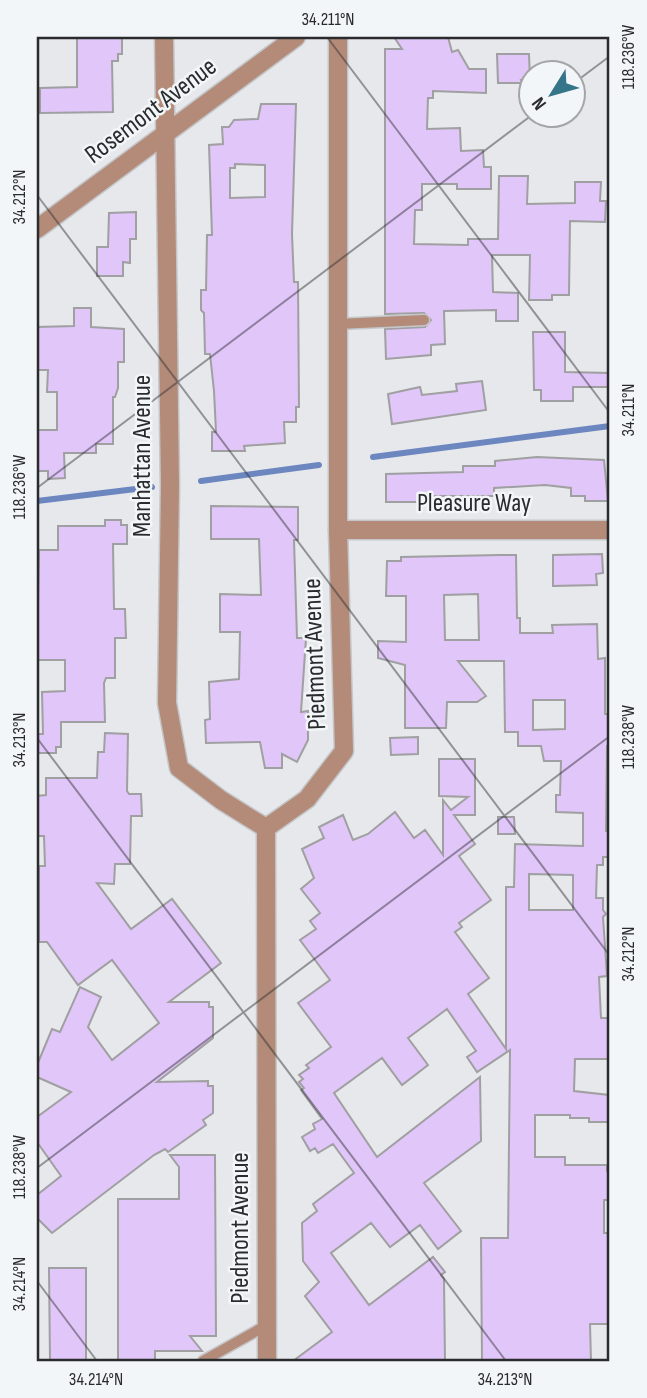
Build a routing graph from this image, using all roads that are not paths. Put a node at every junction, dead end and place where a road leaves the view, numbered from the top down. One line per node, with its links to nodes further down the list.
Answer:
1 (164, 37): 4 (street, Manhattan Avenue)
2 (296, 37): 4 (street, Rosemont Avenue)
3 (338, 37): 7 (street, Piedmont Avenue)
4 (164, 134): 5 (street, Rosemont Avenue); 10 (street, Manhattan Avenue)
5 (37, 229)
6 (424, 320): 7 (lane)
7 (338, 324): 8 (street, Piedmont Avenue)
8 (338, 530): 9 (street, Pleasure Way); 10 (street, Piedmont Avenue)
9 (610, 530)
10 (266, 828): 11 (street, Piedmont Avenue)
11 (267, 1325): 12 (lane); 13 (street, Piedmont Avenue)
12 (203, 1361)
13 (267, 1361)

